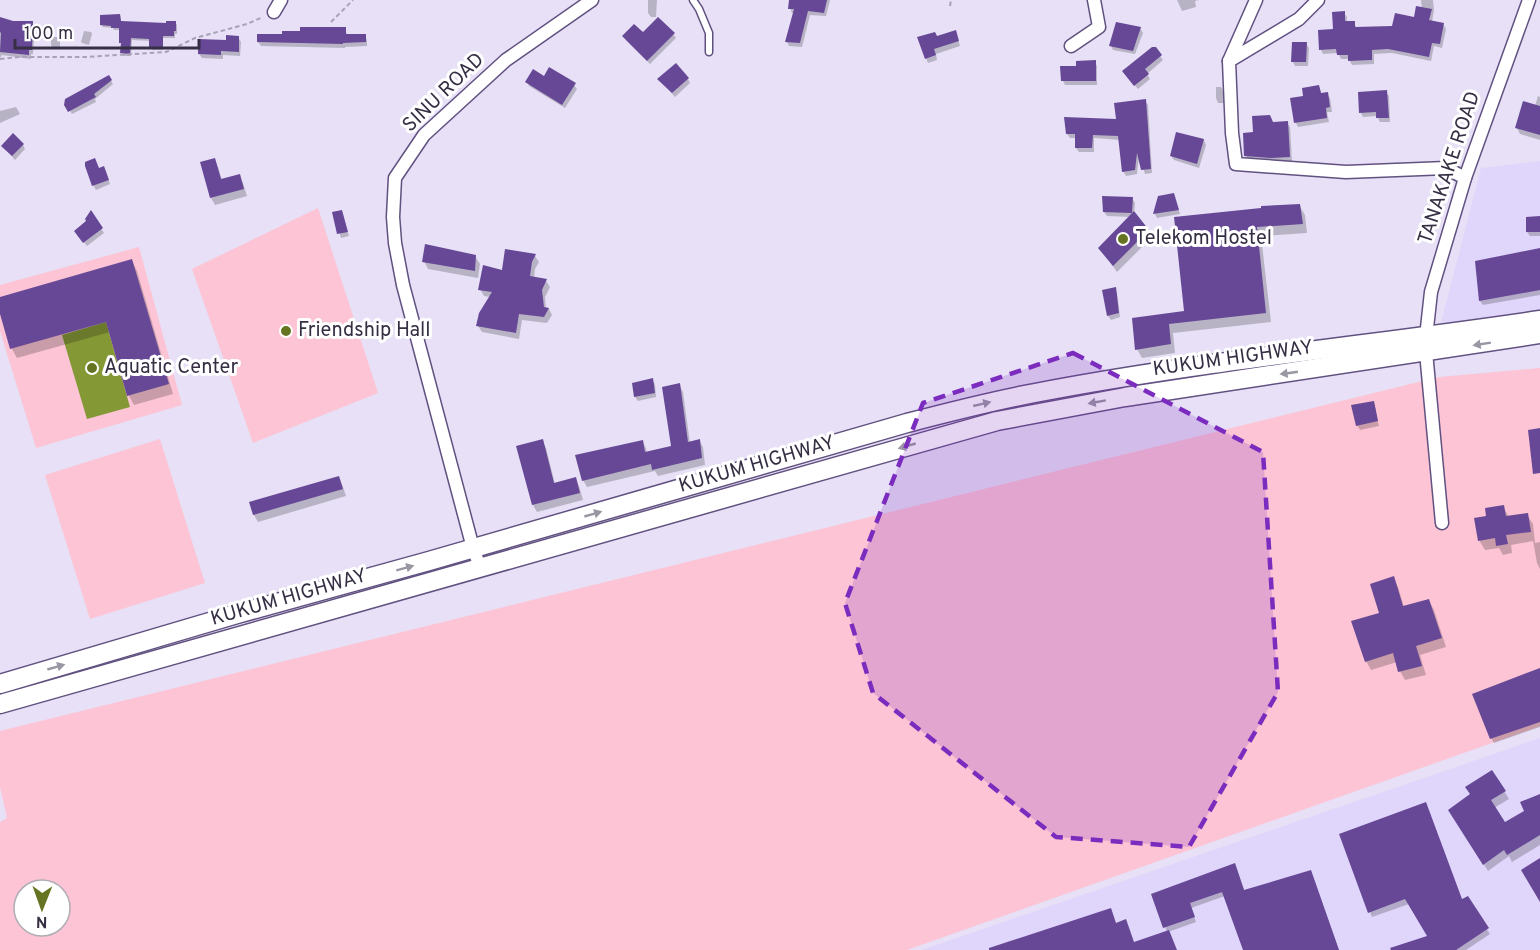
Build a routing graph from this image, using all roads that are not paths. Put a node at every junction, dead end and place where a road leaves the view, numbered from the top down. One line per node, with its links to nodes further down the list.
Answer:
1 (282, 0): 8 (street)
2 (592, 0): 17 (street, SINU ROAD)
3 (693, 0): 10 (lane)
4 (1094, 0): 9 (street)
5 (1256, 0): 11 (street)
6 (1318, 0): 11 (street)
7 (1528, 0): 12 (street, TANAKAKE ROAD)
8 (274, 12)
9 (1071, 46)
10 (708, 52)
11 (1228, 61): 12 (street)
12 (1465, 178): 15 (street, TANAKAKE ROAD)
13 (1540, 320): 15 (main road, KUKUM HIGHWAY)
14 (1540, 334): 15 (main road, KUKUM HIGHWAY, one-way to 15)
15 (1426, 345): 16 (street, TANAKAKE ROAD); 17 (main road, KUKUM HIGHWAY, one-way to 15); 18 (main road, KUKUM HIGHWAY, one-way to 18)
16 (1442, 523)
17 (473, 548): 18 (street, SINU ROAD); 19 (main road, KUKUM HIGHWAY, one-way to 17)
18 (480, 567): 20 (main road, KUKUM HIGHWAY)
19 (0, 684)
20 (0, 704)

